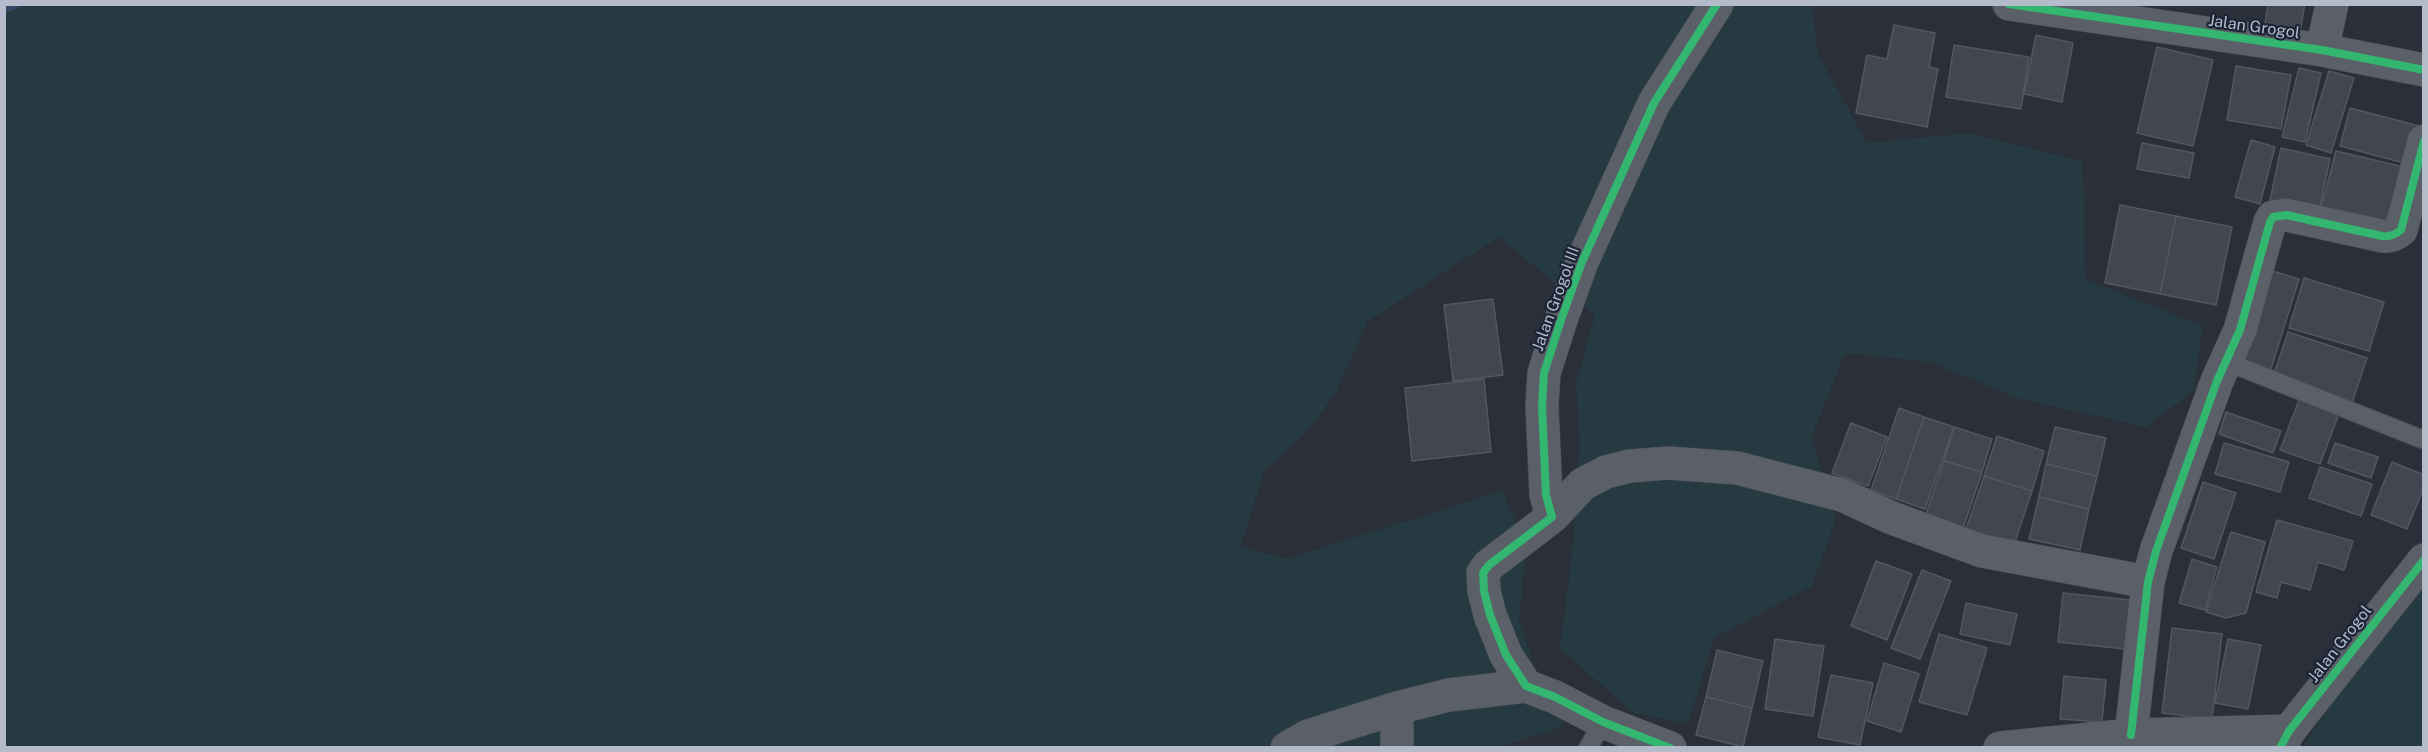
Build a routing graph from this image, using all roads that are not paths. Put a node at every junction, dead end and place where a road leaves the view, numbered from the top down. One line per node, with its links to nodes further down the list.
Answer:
1 (1717, 4): 10 (street, Jalan Grogol III)
2 (2010, 4): 4 (street, Jalan Grogol)
3 (2332, 4): 5 (street)
4 (2165, 15): 5 (street, Jalan Grogol)
5 (2322, 50): 6 (street, Jalan Grogol)
6 (2424, 70)
7 (2424, 141): 8 (street)
8 (2225, 362): 9 (lane); 12 (street)
9 (2424, 440)
10 (1552, 517): 12 (street); 13 (street)
11 (2424, 560): 17 (street, Jalan Grogol)
12 (2148, 582): 16 (street)
13 (1526, 686): 14 (street); 15 (street)
14 (1397, 708): 18 (street); 19 (street)
15 (1596, 735): 20 (street)
16 (2131, 735): 17 (street); 21 (street)
17 (2285, 739)
18 (1287, 747)
19 (1397, 747)
20 (1670, 747)
21 (2000, 747)

